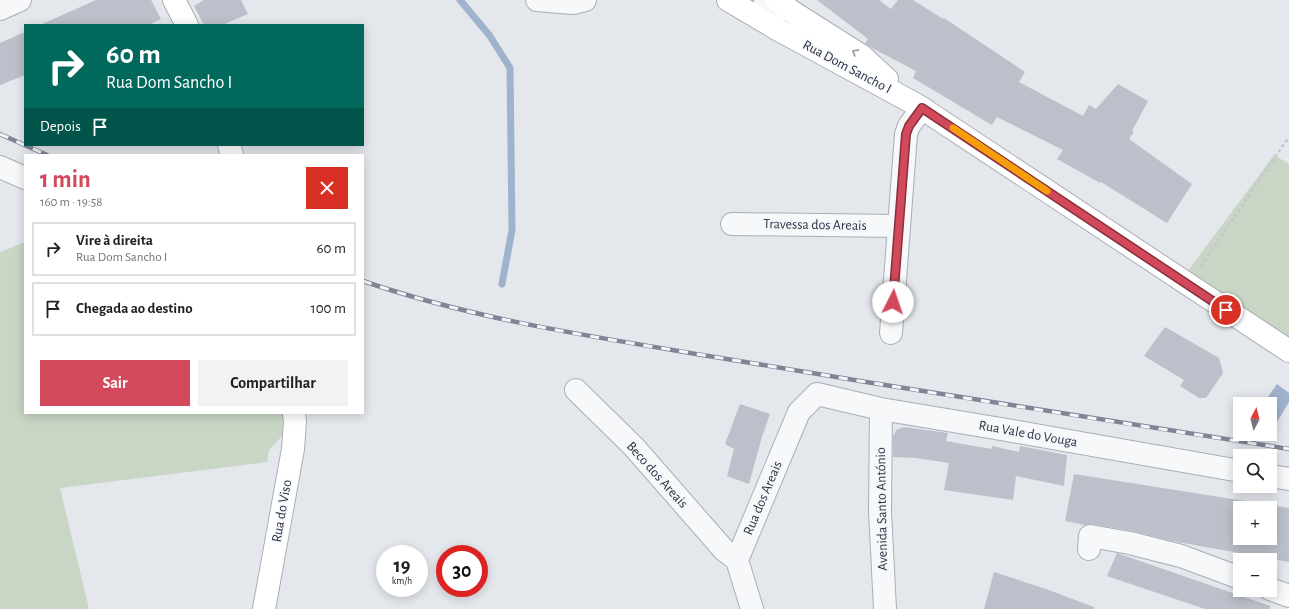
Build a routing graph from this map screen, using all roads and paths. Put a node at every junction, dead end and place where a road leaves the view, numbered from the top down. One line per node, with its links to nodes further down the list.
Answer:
1 (20, 0): 8 (street)
2 (174, 0): 9 (main road)
3 (537, 0): 4 (street)
4 (585, 0)
5 (728, 0): 10 (main road, Rua Dom Sancho I)
6 (764, 0): 10 (street)
7 (787, 4): 11 (main road, Rua Dom Sancho I, one-way to 7)
8 (0, 9)
9 (186, 24)
10 (777, 29): 11 (main road, Rua Dom Sancho I)
11 (919, 106): 16 (street); 17 (main road, Rua Dom Sancho I)
12 (1289, 140): 17 (path)
13 (0, 167): 14 (street)
14 (24, 178)
15 (732, 224): 16 (street, Travessa dos Areais)
16 (899, 226): 18 (street)
17 (1189, 285): 19 (main road, Rua Dom Sancho I)
18 (891, 333)
19 (1289, 351)
20 (576, 390): 28 (street, Beco dos Areais)
21 (817, 394): 22 (street, Rua Vale do Vouga); 28 (street, Rua dos Areais)
22 (881, 409): 24 (street, Rua Vale do Vouga); 34 (street, Avenida Santo António)
23 (294, 414): 32 (main road, Rua do Viso)
24 (1233, 470)
25 (1277, 477): 26 (street)
26 (1289, 479)
27 (1089, 549): 29 (street)
28 (737, 560): 33 (street)
29 (1233, 575)
30 (1277, 592): 31 (street)
31 (1289, 596)
32 (264, 609)
33 (752, 609)
34 (885, 609)

